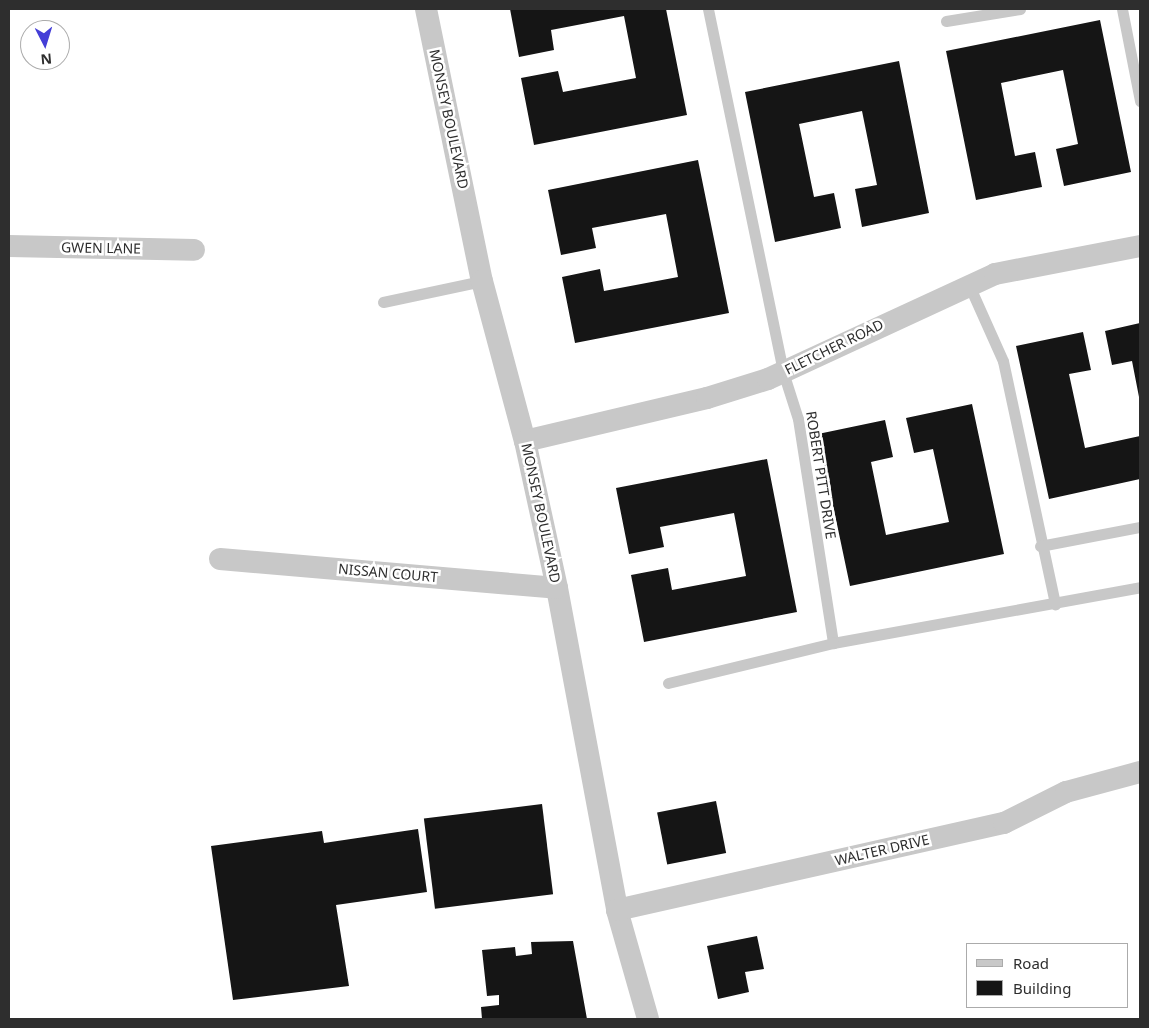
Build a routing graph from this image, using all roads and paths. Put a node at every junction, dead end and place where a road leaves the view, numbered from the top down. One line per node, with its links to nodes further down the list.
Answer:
1 (426, 9): 10 (street, MONSEY BOULEVARD)
2 (708, 9): 13 (lane, ROBERT PITT DRIVE)
3 (1020, 9): 5 (lane)
4 (1122, 9): 6 (lane)
5 (946, 21)
6 (1140, 101)
7 (9, 246): 9 (street, GWEN LANE)
8 (1140, 246): 11 (street, FLETCHER ROAD)
9 (194, 250)
10 (482, 281): 12 (lane); 14 (street, MONSEY BOULEVARD)
11 (969, 285): 13 (street, FLETCHER ROAD); 16 (lane)
12 (383, 302)
13 (783, 372): 14 (street, FLETCHER ROAD); 21 (lane, ROBERT PITT DRIVE)
14 (525, 441): 19 (street, MONSEY BOULEVARD)
15 (1140, 527): 16 (lane)
16 (1040, 546): 20 (lane)
17 (220, 559): 19 (street, NISSAN COURT)
18 (1140, 587): 20 (lane)
19 (557, 588): 24 (street, MONSEY BOULEVARD)
20 (1055, 604): 21 (lane)
21 (832, 643): 22 (lane)
22 (668, 683)
23 (1140, 772): 24 (street, WALTER DRIVE)
24 (617, 910): 25 (street, MONSEY BOULEVARD)
25 (648, 1019)

